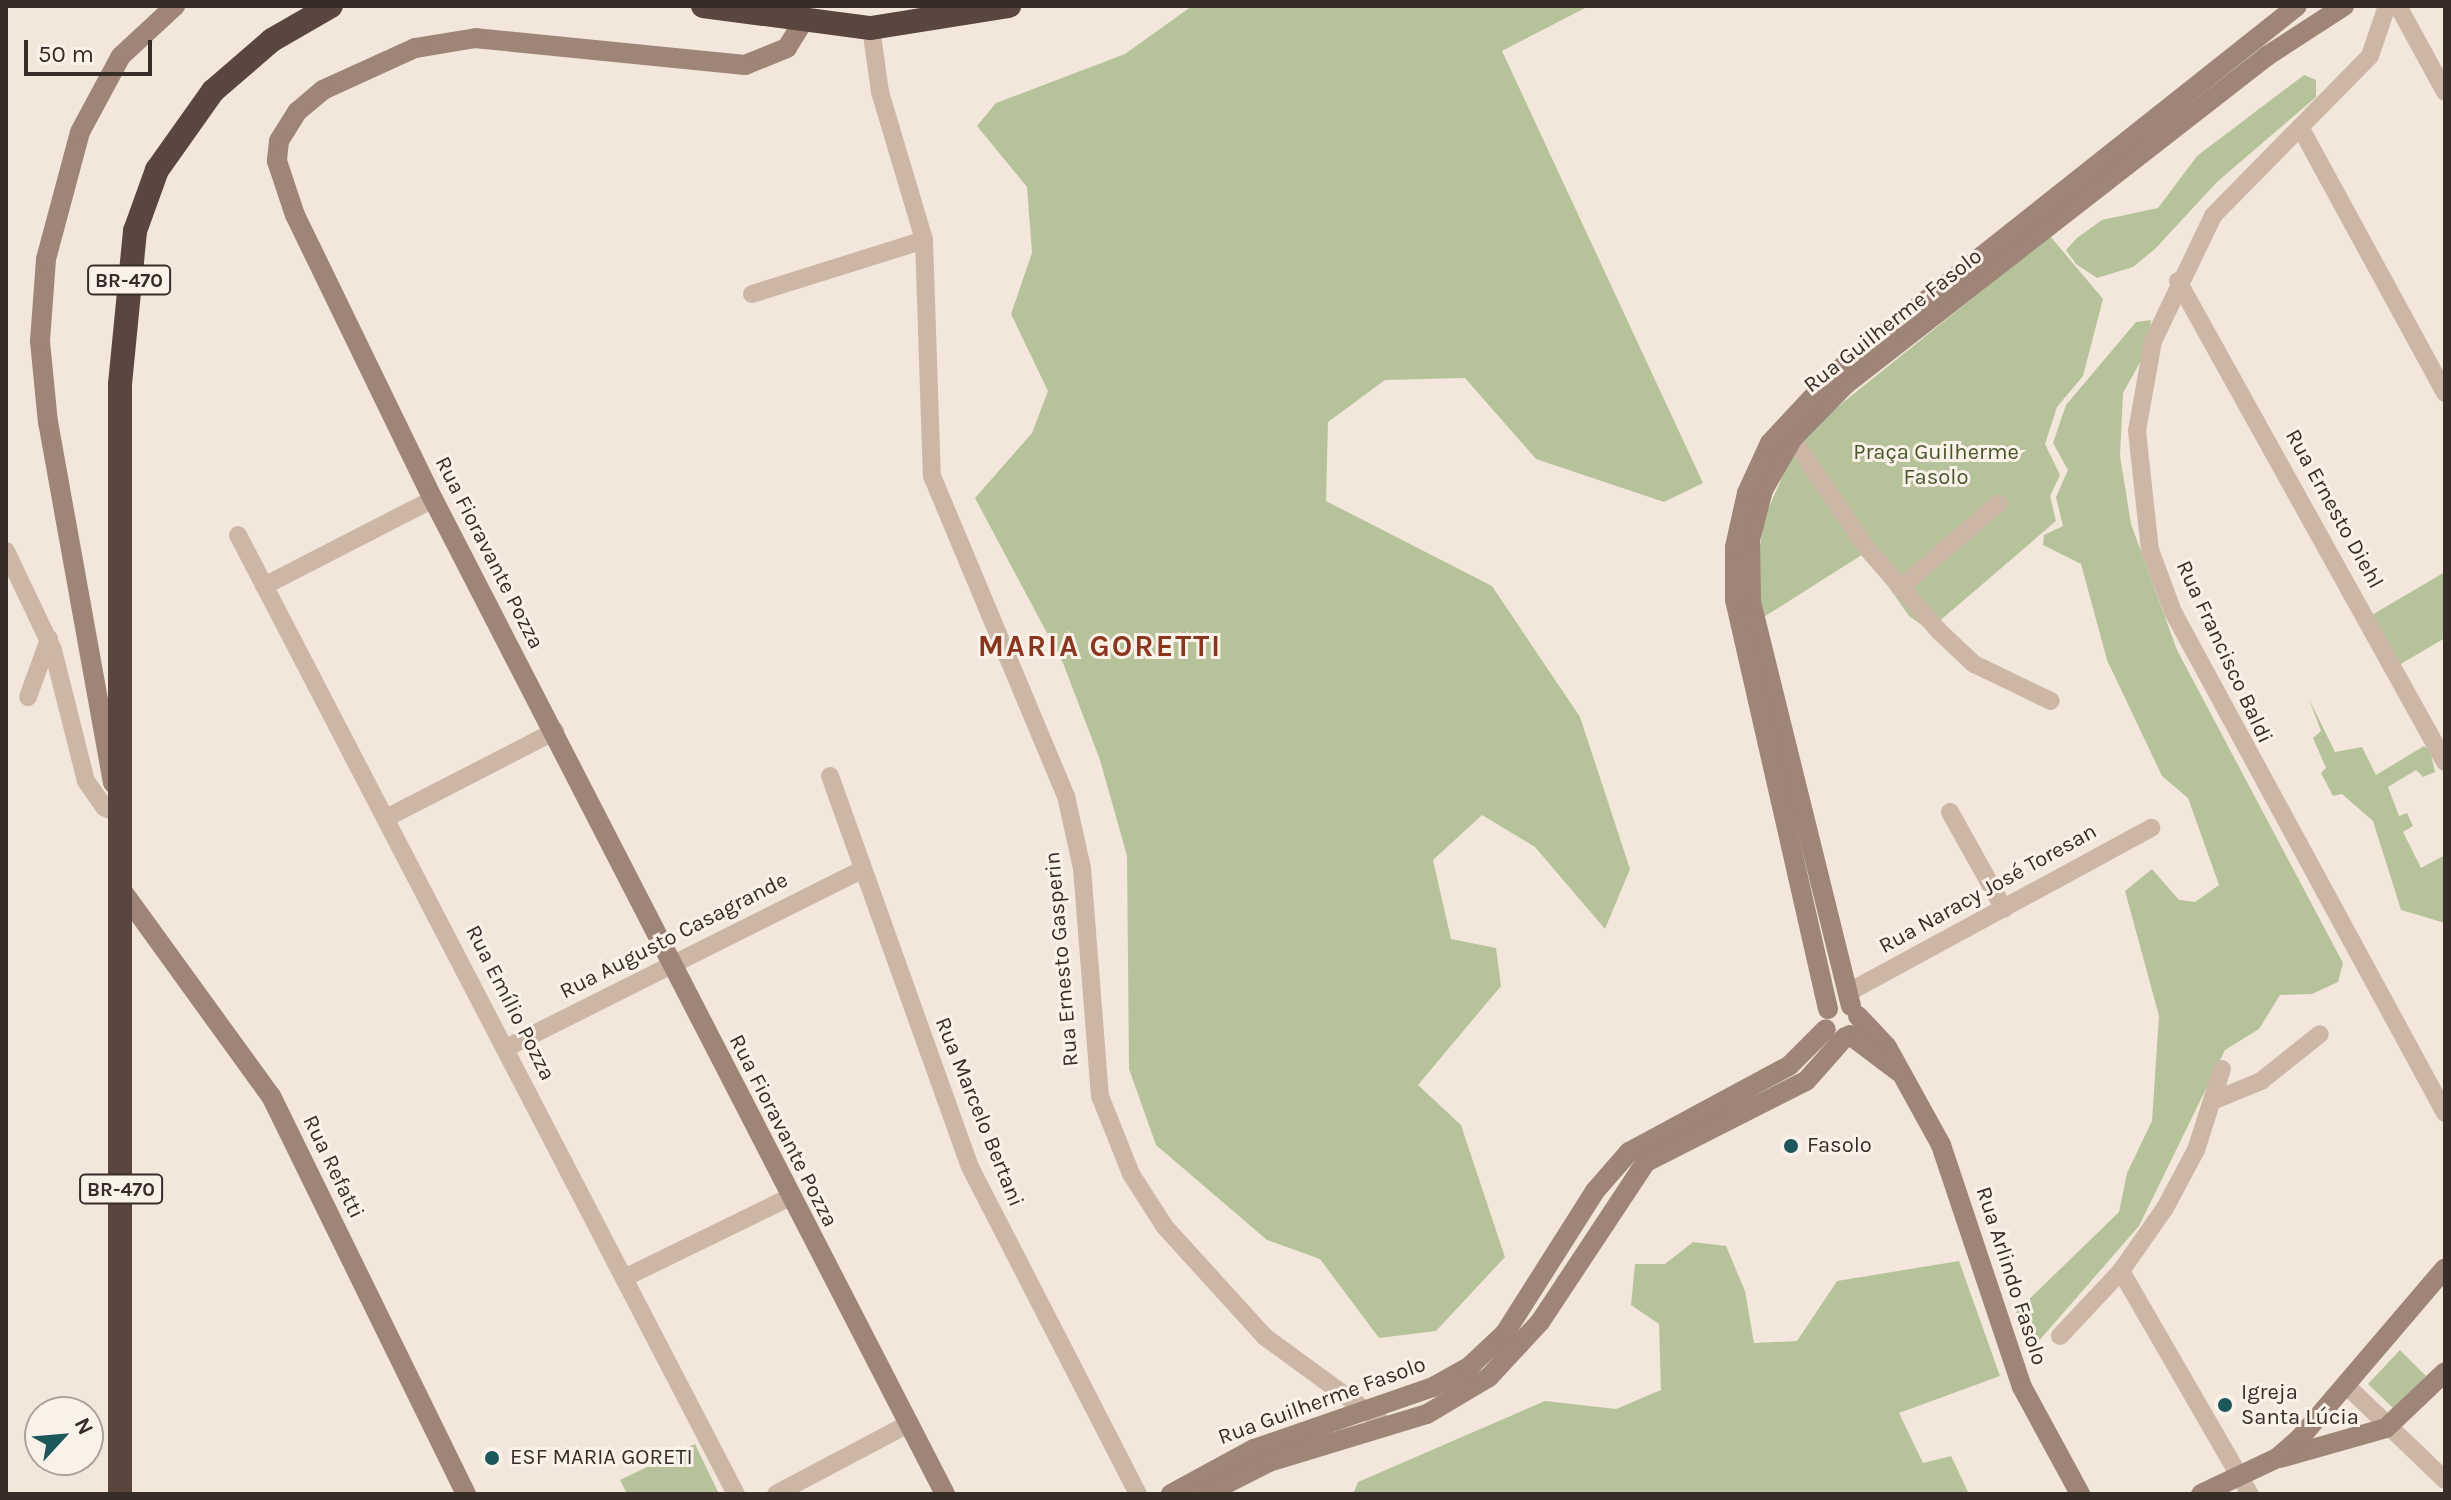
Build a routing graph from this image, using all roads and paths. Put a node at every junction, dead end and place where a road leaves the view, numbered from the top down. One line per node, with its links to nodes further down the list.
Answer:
1 (175, 6): 31 (street)
2 (331, 6): 31 (highway, BR-470)
3 (703, 6): 9 (highway)
4 (1009, 6): 10 (highway)
5 (2297, 6): 17 (street, Rua Guilherme Fasolo)
6 (2344, 6): 17 (street, Rua Guilherme Fasolo)
7 (2387, 6): 12 (street, Rua Francisco Baldi)
8 (2398, 6): 11 (street)
9 (803, 22): 10 (highway); 18 (street, Rua Fioravante Pozza)
10 (871, 28): 13 (street, Rua Ernesto Gasperin)
11 (2445, 92)
12 (2300, 127): 14 (street, Rua Francisco Baldi); 16 (street)
13 (924, 240): 15 (street); 51 (street, Rua Ernesto Gasperin)
14 (2178, 281): 28 (street, Rua Ernesto Diehl); 43 (street, Rua Francisco Baldi)
15 (752, 294)
16 (2445, 393)
17 (1788, 432): 23 (street); 38 (street, Rua Guilherme Fasolo)
18 (433, 499): 22 (street); 27 (street, Rua Fioravante Pozza)
19 (1999, 503): 23 (street)
20 (238, 535): 22 (street, Rua Emílio Pozza)
21 (6, 551): 24 (street)
22 (264, 586): 32 (street, Rua Emílio Pozza)
23 (1900, 588): 26 (street)
24 (49, 639): 25 (street); 31 (street)
25 (28, 697)
26 (2051, 701)
27 (555, 731): 32 (street); 37 (street, Rua Fioravante Pozza)
28 (2445, 762)
29 (830, 776): 34 (street, Rua Marcelo Bertani)
30 (1950, 812): 36 (street)
31 (119, 814): 35 (highway, BR-470)
32 (388, 817): 40 (street, Rua Emílio Pozza)
33 (2151, 828): 36 (street, Rua Naracy José Toresan)
34 (863, 869): 37 (street, Rua Augusto Casagrande); 63 (street, Rua Marcelo Bertani)
35 (118, 885): 58 (highway, BR-470); 59 (street, Rua Refatti)
36 (2004, 909): 38 (street, Rua Naracy José Toresan)
37 (670, 964): 40 (street, Rua Augusto Casagrande); 44 (street, Rua Fioravante Pozza)
38 (1844, 1018): 51 (street, Rua Guilherme Fasolo); 53 (street, Rua Guilherme Fasolo); 66 (street, Rua Arlindo Fasolo)
39 (2320, 1034): 42 (street)
40 (506, 1048): 47 (street, Rua Emílio Pozza)
41 (2222, 1069): 42 (street)
42 (2215, 1100): 46 (street)
43 (2445, 1113)
44 (790, 1197): 47 (street); 52 (street, Rua Fioravante Pozza)
45 (2445, 1268): 50 (street)
46 (2121, 1271): 48 (street); 57 (street)
47 (624, 1278): 60 (street, Rua Emílio Pozza)
48 (2060, 1336)
49 (2445, 1372): 54 (street)
50 (2348, 1387): 54 (street); 55 (street)
51 (1370, 1410): 53 (street, Rua Ernesto Gasperin); 64 (street, Rua Guilherme Fasolo)
52 (908, 1424): 61 (street); 62 (street, Rua Fioravante Pozza)
53 (1387, 1426): 65 (street, Rua Guilherme Fasolo)
54 (2386, 1428): 55 (street); 56 (street)
55 (2277, 1458): 57 (street)
56 (2445, 1480)
57 (2246, 1486): 67 (street)
58 (120, 1494)
59 (466, 1494)
60 (736, 1494)
61 (776, 1494)
62 (945, 1494)
63 (1138, 1494)
64 (1171, 1494)
65 (1206, 1494)
66 (2080, 1494)
67 (2201, 1494)

